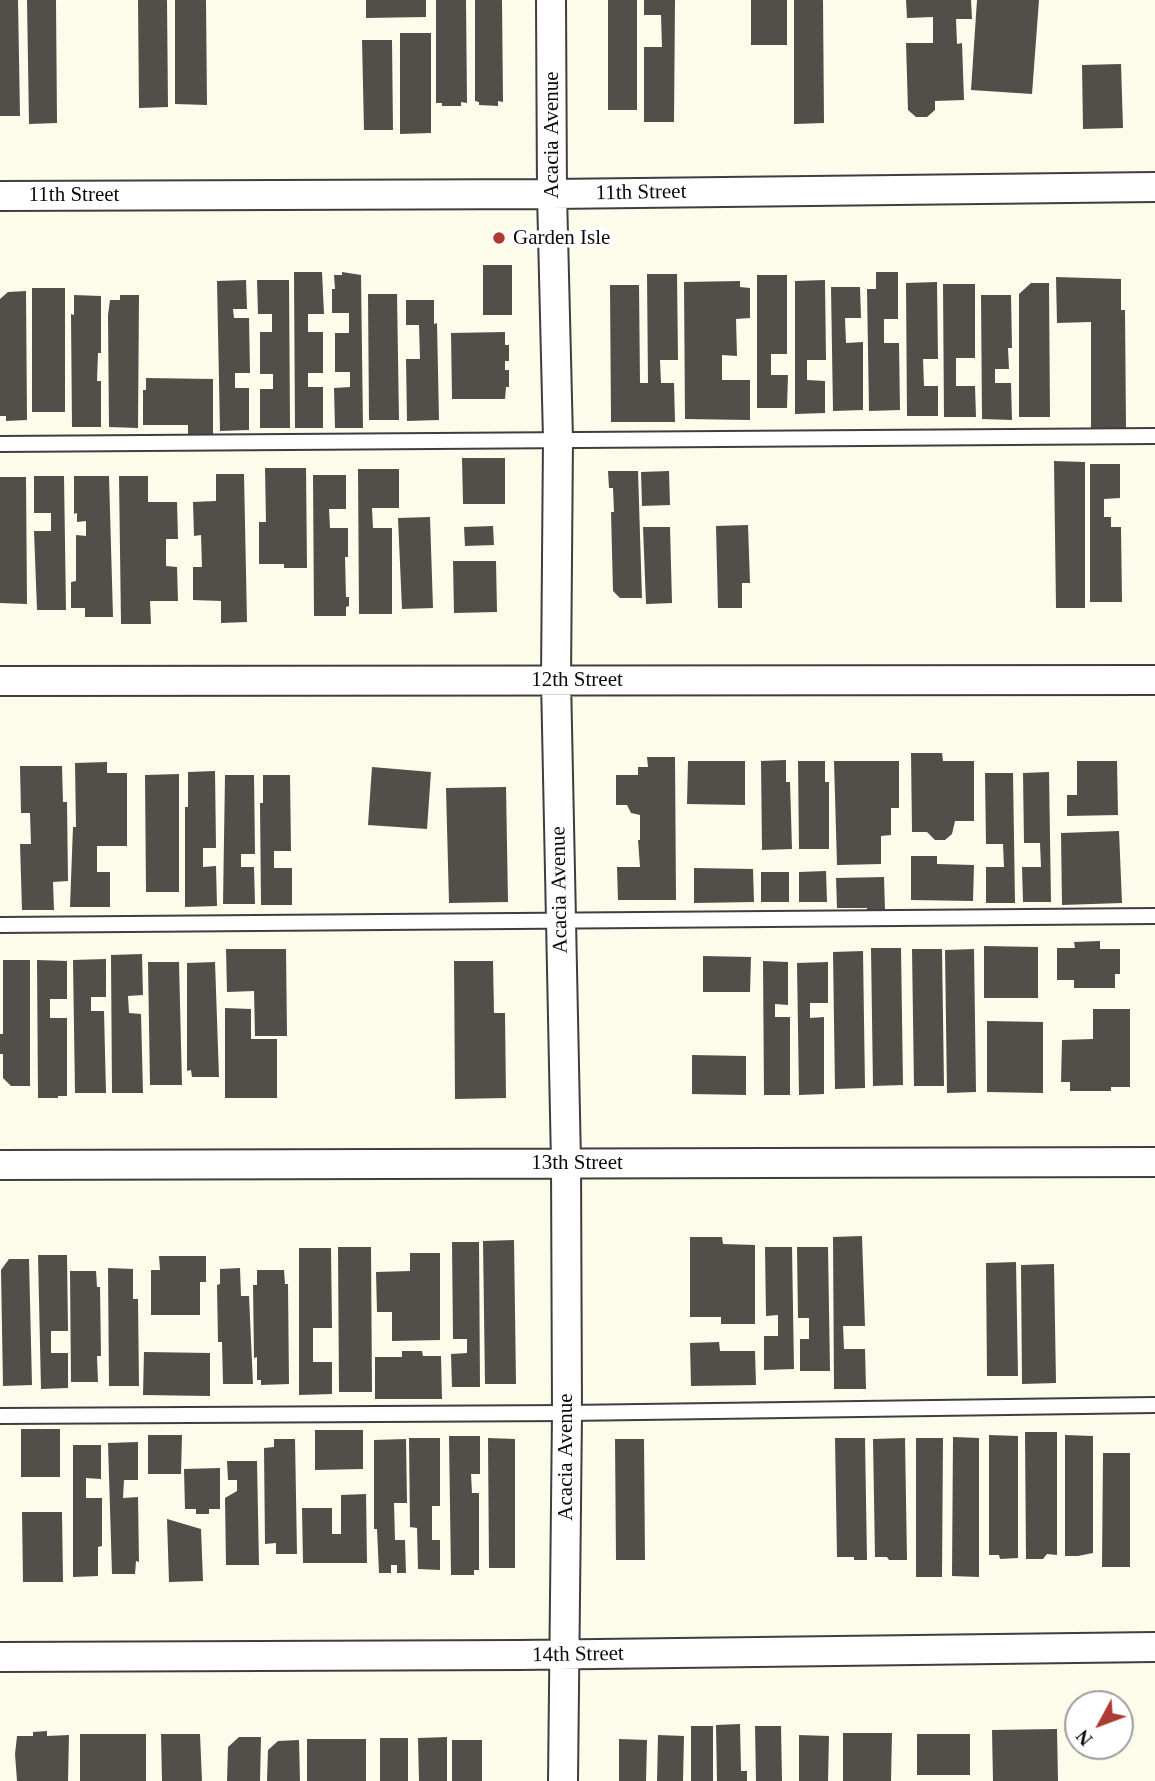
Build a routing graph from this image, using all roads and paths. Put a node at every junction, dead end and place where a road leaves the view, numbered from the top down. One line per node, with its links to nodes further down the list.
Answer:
1 (551, 0): 3 (street, Acacia Avenue)
2 (1155, 187): 3 (street, 11th Street)
3 (552, 194): 4 (street, 11th Street); 6 (street, Acacia Avenue)
4 (0, 196)
5 (1155, 436): 6 (lane)
6 (558, 439): 7 (lane); 8 (street, Acacia Avenue)
7 (0, 444)
8 (556, 680): 9 (street, 12th Street); 10 (street, 12th Street); 12 (street, Acacia Avenue)
9 (1155, 680)
10 (0, 681)
11 (1155, 916): 12 (lane)
12 (560, 922): 13 (lane); 14 (street, Acacia Avenue)
13 (0, 925)
14 (565, 1162): 15 (street, 13th Street); 16 (street, 13th Street); 18 (street, Acacia Avenue)
15 (1155, 1162)
16 (0, 1166)
17 (1155, 1405): 18 (lane)
18 (567, 1413): 19 (lane); 21 (street, Acacia Avenue)
19 (0, 1416)
20 (1155, 1647): 21 (street, 14th Street)
21 (565, 1655): 22 (street, 14th Street); 23 (street, Acacia Avenue)
22 (0, 1657)
23 (563, 1781)

